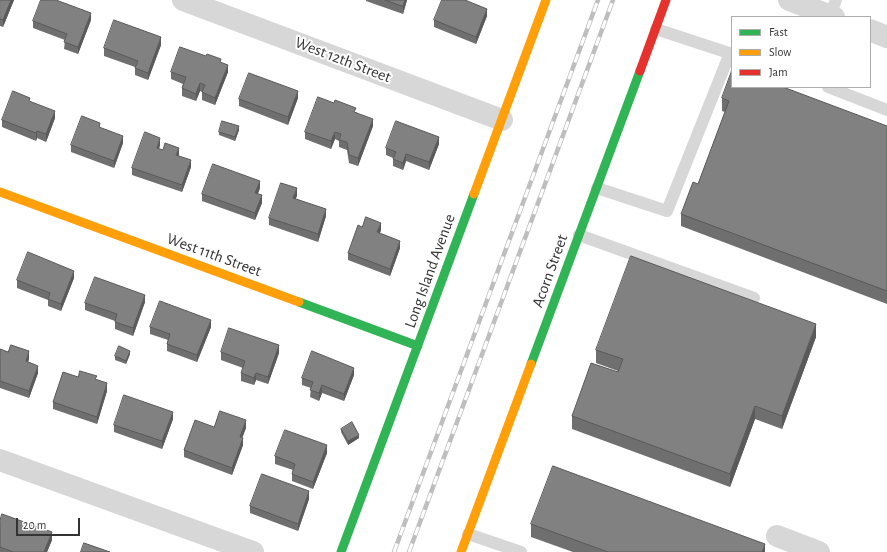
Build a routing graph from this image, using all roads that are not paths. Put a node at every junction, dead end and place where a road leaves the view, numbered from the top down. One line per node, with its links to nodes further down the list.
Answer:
1 (183, 0): 12 (street, West 12th Street)
2 (546, 0): 12 (street, Long Island Avenue)
3 (666, 0): 6 (street, Acorn Street)
4 (789, 0): 5 (street)
5 (834, 11)
6 (656, 29): 9 (lane); 13 (street, Acorn Street)
7 (871, 30): 8 (street)
8 (887, 37)
9 (731, 53): 13 (lane)
10 (831, 88): 11 (lane)
11 (887, 110)
12 (502, 120): 17 (street, Long Island Avenue)
13 (597, 188): 15 (street, Acorn Street)
14 (0, 192): 17 (street, West 11th Street)
15 (579, 235): 16 (lane); 19 (street, Acorn Street)
16 (754, 298)
17 (418, 346): 22 (street, Long Island Avenue)
18 (0, 460): 21 (street)
19 (468, 534): 23 (street, Acorn Street); 24 (lane)
20 (777, 536): 25 (street)
21 (253, 552)
22 (341, 552)
23 (461, 552)
24 (521, 552)
25 (819, 552)

